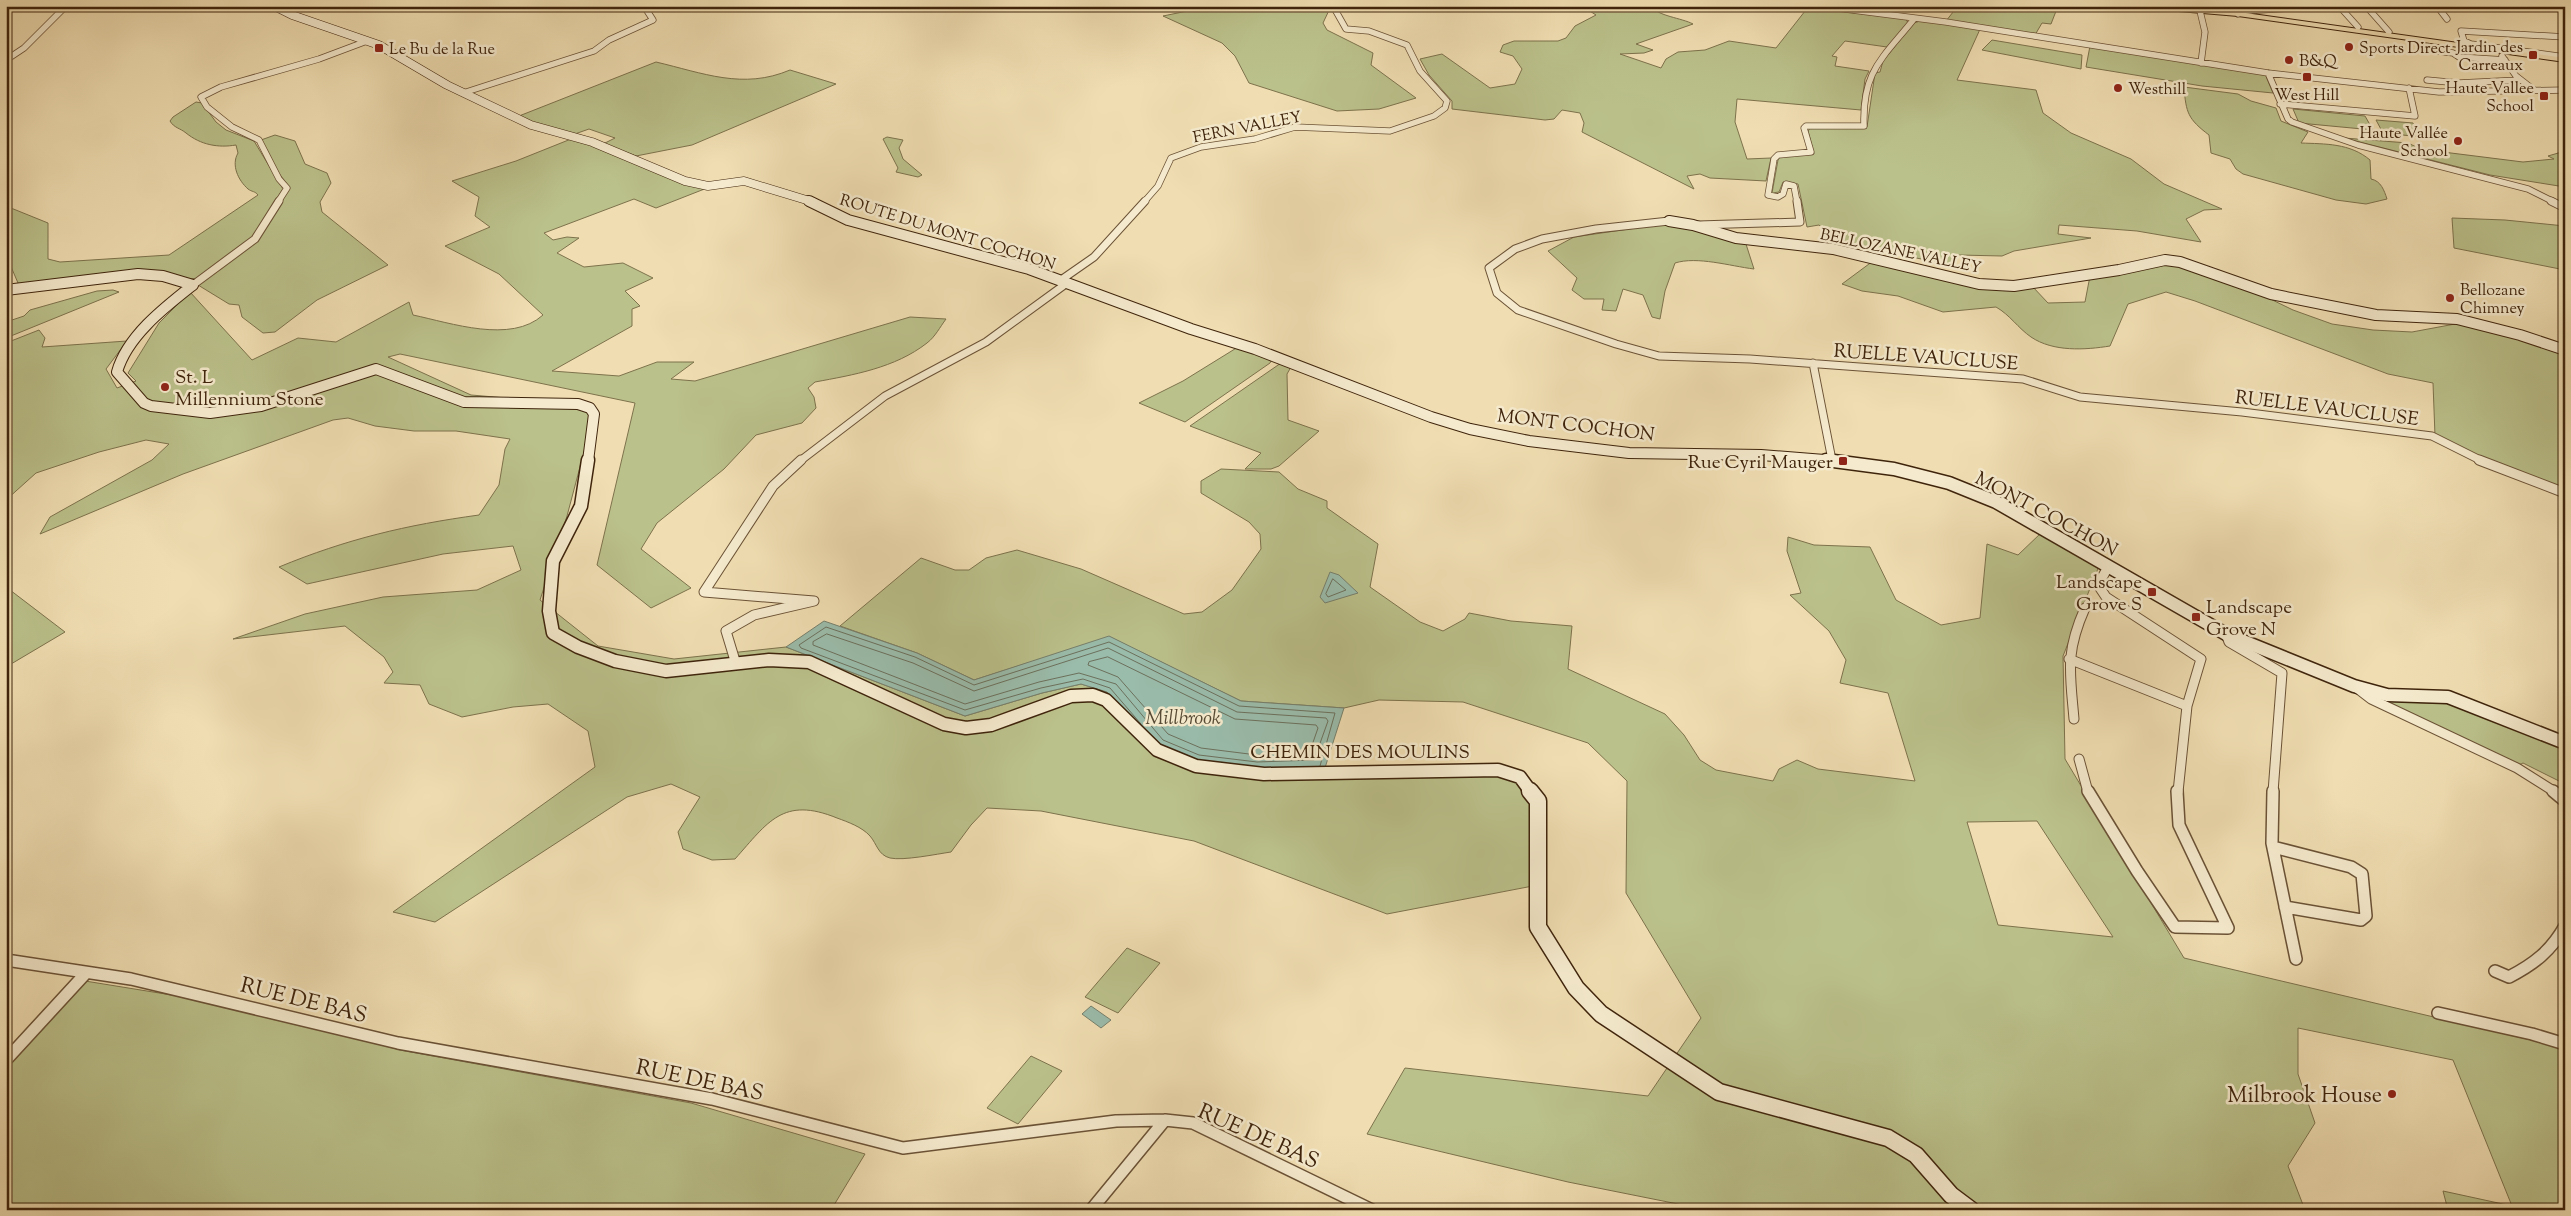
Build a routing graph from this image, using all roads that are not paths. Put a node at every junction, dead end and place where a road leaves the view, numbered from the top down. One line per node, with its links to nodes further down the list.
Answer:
1 (66, 6): 27 (street)
2 (274, 6): 23 (street, ROUTE DU MONT COCHON)
3 (644, 6): 36 (street)
4 (1333, 6): 41 (street, FERN VALLEY)
5 (1821, 6): 16 (street)
6 (1870, 6): 16 (street)
7 (2123, 6): 12 (main road)
8 (2323, 6): 13 (street)
9 (2339, 6): 20 (street)
10 (2366, 6): 21 (street)
11 (2451, 6): 14 (street)
12 (2146, 7): 15 (main road)
13 (2279, 7): 17 (street)
14 (2438, 7): 19 (street)
15 (2200, 11): 17 (main road); 29 (street)
16 (1866, 12): 18 (street)
17 (2238, 14): 25 (main road)
18 (1914, 19): 29 (street); 40 (street)
19 (2447, 20)
20 (2358, 27)
21 (2389, 32)
22 (2565, 37): 26 (street)
23 (366, 40): 36 (street, ROUTE DU MONT COCHON); 42 (street)
24 (2429, 50): 28 (street)
25 (2499, 52): 26 (main road); 28 (street)
26 (2565, 59)
27 (6, 60)
28 (2505, 60): 32 (street)
29 (2201, 63): 30 (street)
30 (2268, 74): 33 (street); 37 (street)
31 (2427, 80): 32 (street)
32 (2520, 80): 34 (street)
33 (2409, 88): 34 (street); 37 (street)
34 (2534, 90): 35 (street)
35 (2565, 90)
36 (464, 93): 41 (street, ROUTE DU MONT COCHON)
37 (2280, 104): 38 (street)
38 (2565, 208)
39 (1669, 221): 40 (street, BELLOZANE VALLEY); 46 (street, RUELLE VAUCLUSE)
40 (1693, 225): 45 (street, BELLOZANE VALLEY)
41 (1064, 281): 44 (street, ROUTE DU MONT COCHON); 53 (street)
42 (193, 285): 43 (street); 53 (street, CHEMIN DES MOULINS)
43 (6, 290)
44 (1255, 349): 47 (street, MONT COCHON)
45 (2565, 350)
46 (1813, 363): 47 (street); 48 (street, RUELLE VAUCLUSE)
47 (1832, 460): 49 (street, MONT COCHON)
48 (2565, 492)
49 (2108, 567): 51 (street, MONT COCHON); 55 (street)
50 (2085, 608): 52 (street)
51 (2226, 634): 54 (street, MONT COCHON); 60 (street)
52 (2069, 659): 55 (street); 56 (street)
53 (736, 664): 73 (street, CHEMIN DES MOULINS)
54 (2354, 686): 57 (street, MONT COCHON); 59 (street)
55 (2187, 706): 58 (street)
56 (2074, 719)
57 (2565, 743)
58 (2079, 759)
59 (2565, 801)
60 (2273, 846): 61 (street); 61 (street)
61 (2285, 907): 63 (street)
62 (2565, 926): 65 (street)
63 (2296, 959)
64 (6, 960): 66 (street, RUE DE BAS)
65 (2495, 971)
66 (86, 973): 69 (street); 70 (street, RUE DE BAS)
67 (2438, 1013): 68 (street)
68 (2565, 1044)
69 (6, 1060)
70 (1165, 1120): 71 (street); 72 (street, RUE DE BAS)
71 (1091, 1210)
72 (1372, 1210)
73 (1971, 1210)

